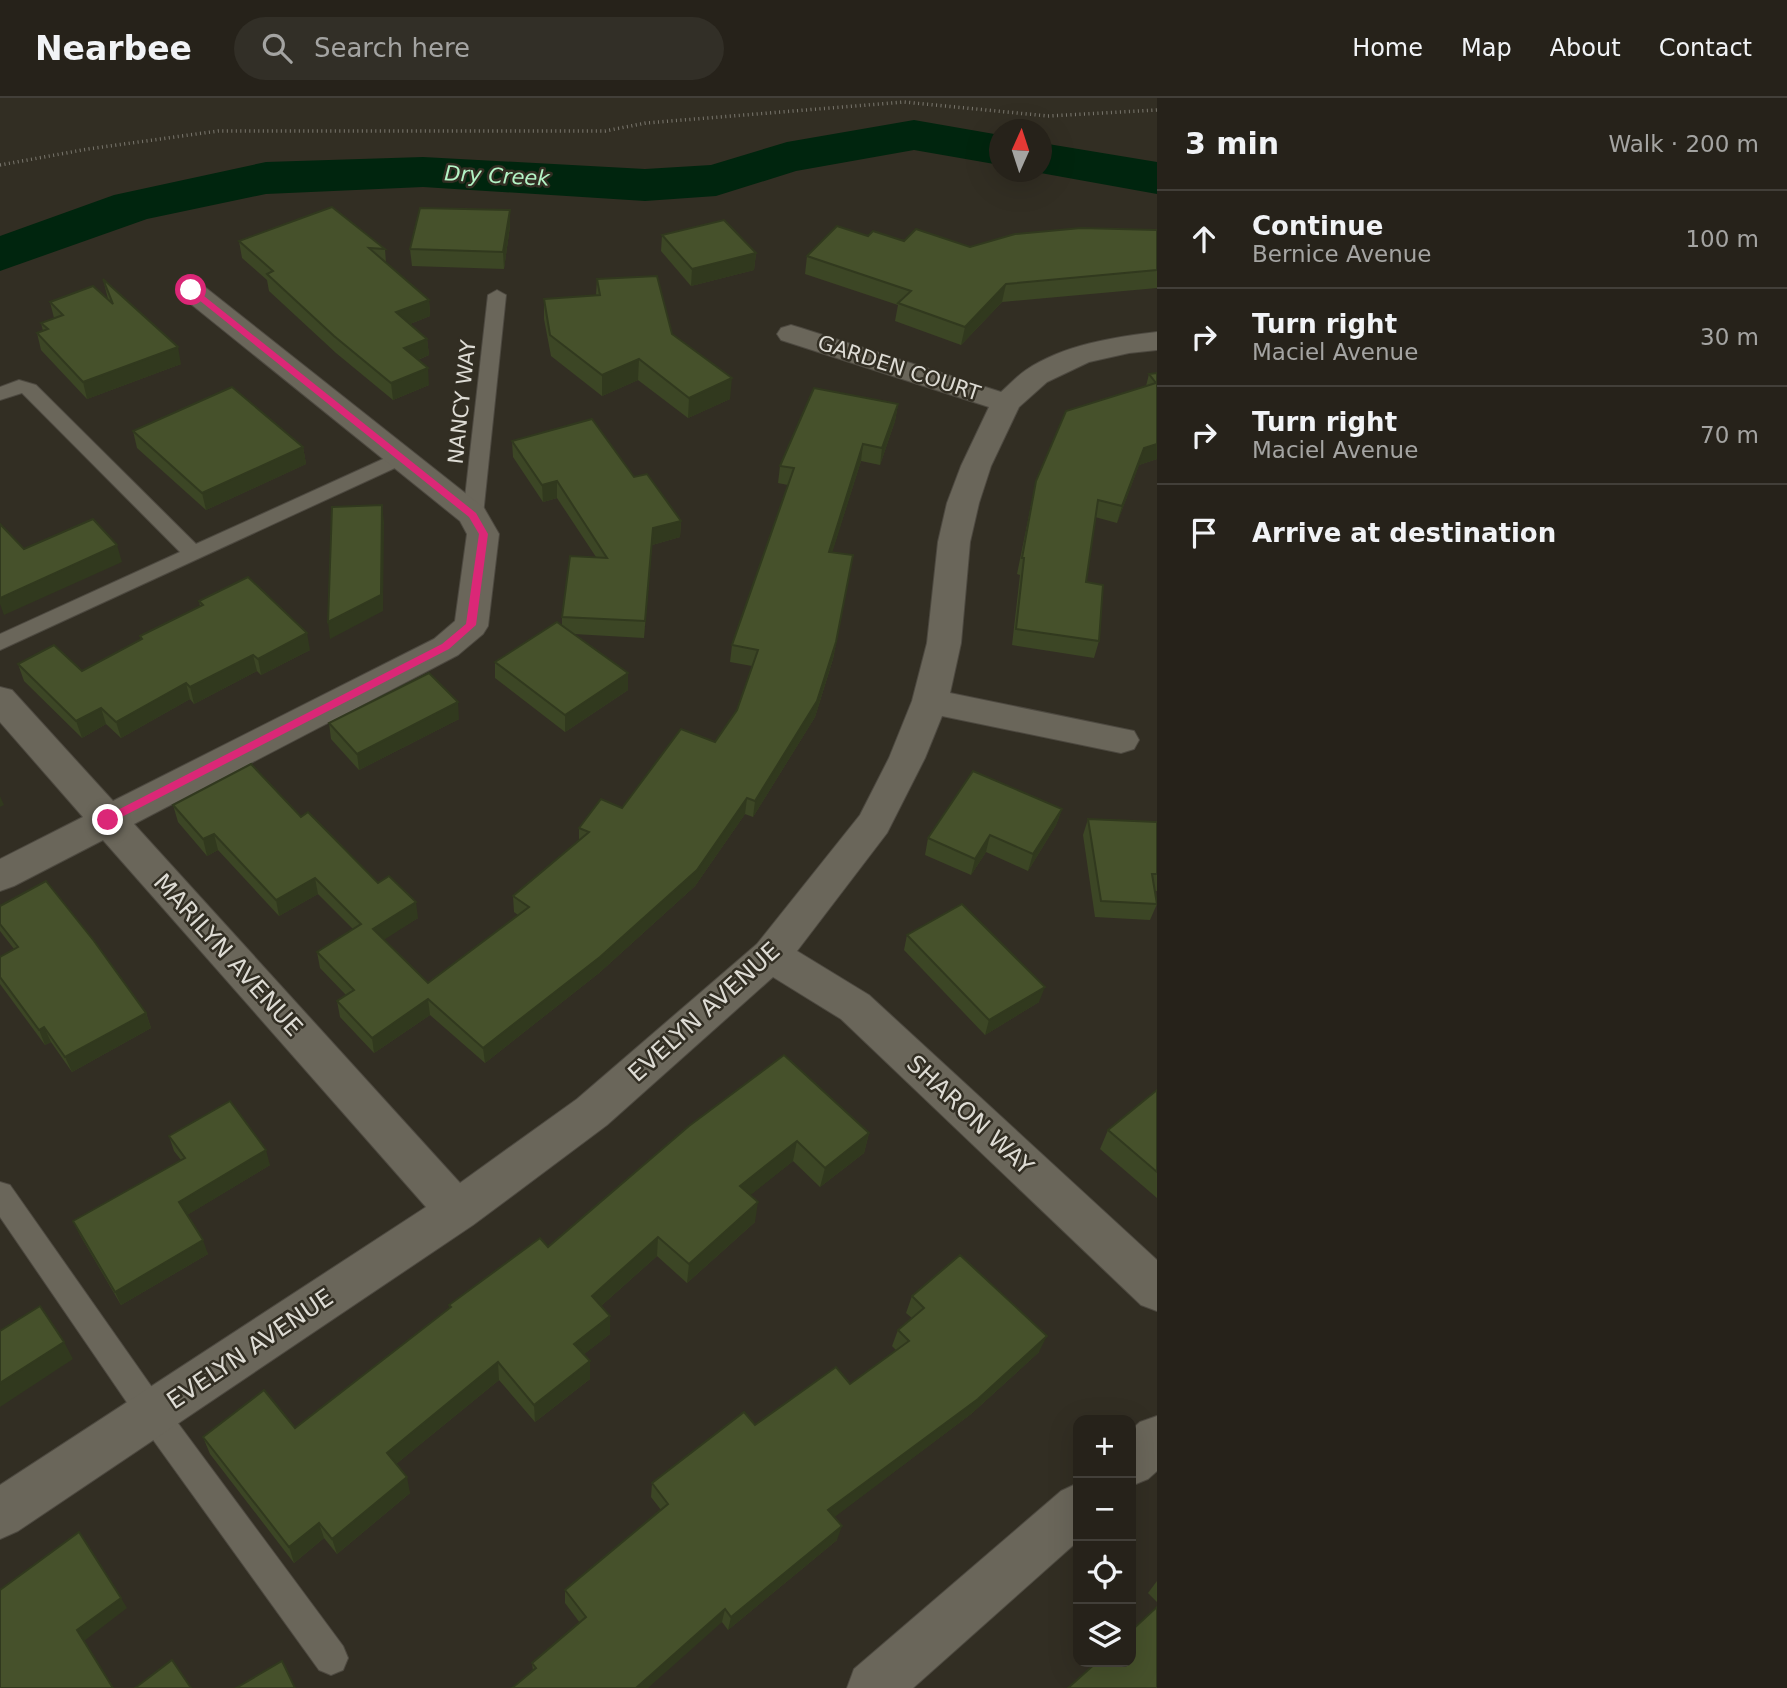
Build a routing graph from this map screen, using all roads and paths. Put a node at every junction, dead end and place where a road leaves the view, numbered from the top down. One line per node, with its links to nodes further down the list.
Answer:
1 (1157, 110): 2 (path)
2 (0, 165)
3 (191, 290): 9 (street)
4 (497, 295): 10 (lane, NANCY WAY)
5 (791, 334): 8 (street, GARDEN COURT)
6 (1157, 341): 8 (street, EVELYN AVENUE)
7 (0, 394): 11 (lane)
8 (1006, 403): 14 (street, EVELYN AVENUE)
9 (401, 458): 10 (street); 11 (lane)
10 (472, 515): 16 (street)
11 (194, 554): 12 (lane)
12 (0, 643)
13 (0, 699): 16 (street, MARILYN AVENUE)
14 (930, 701): 15 (street); 18 (street, EVELYN AVENUE)
15 (1121, 740)
16 (108, 820): 17 (street); 20 (street, MARILYN AVENUE)
17 (0, 876)
18 (771, 955): 20 (street, EVELYN AVENUE); 21 (street, SHARON WAY)
19 (0, 1194): 22 (lane)
20 (457, 1210): 22 (street, EVELYN AVENUE)
21 (1157, 1290)
22 (152, 1413): 26 (street, EVELYN AVENUE); 27 (lane)
23 (1157, 1439): 24 (street)
24 (1136, 1458)
25 (1073, 1512): 28 (street)
26 (0, 1514)
27 (331, 1658)
28 (873, 1688)

